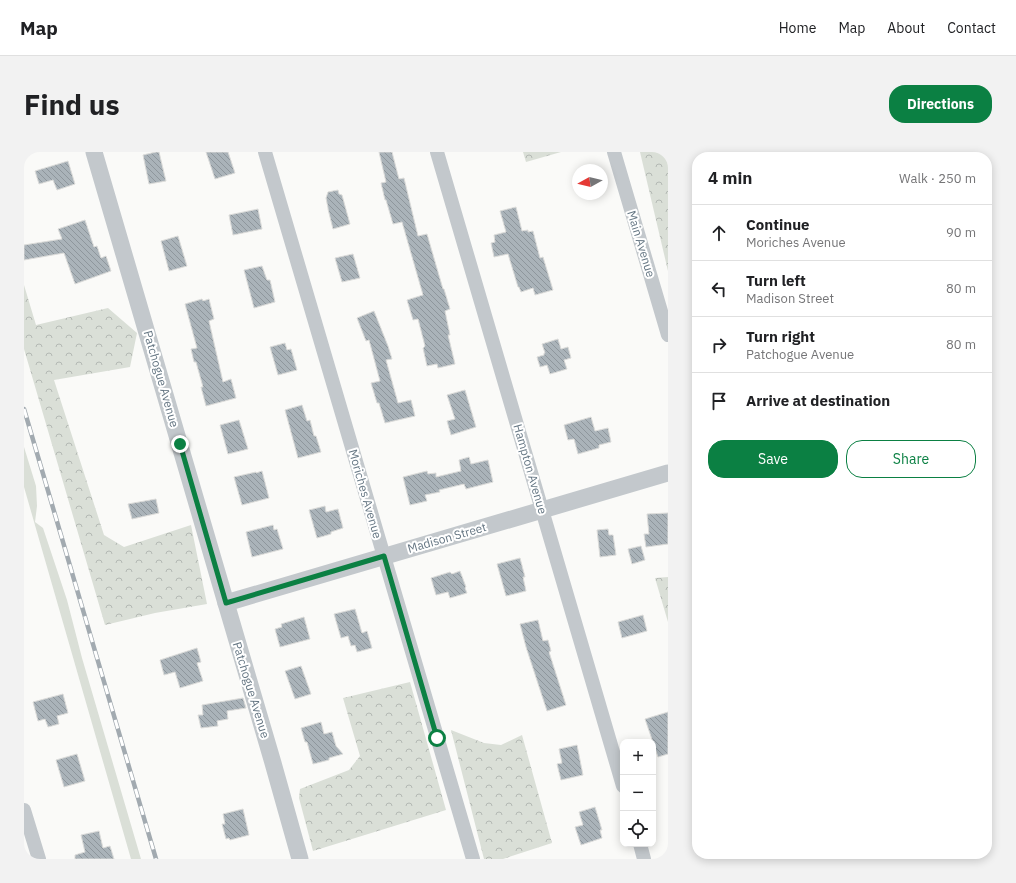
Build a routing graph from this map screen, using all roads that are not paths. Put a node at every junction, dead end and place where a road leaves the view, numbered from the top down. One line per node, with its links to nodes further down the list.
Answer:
1 (94, 152): 9 (street, Patchogue Avenue)
2 (265, 152): 8 (street, Moriches Avenue)
3 (437, 152): 7 (street, Hampton Avenue)
4 (614, 152): 5 (street, Main Avenue)
5 (668, 335)
6 (668, 473): 7 (street, Madison Street)
7 (542, 510): 8 (street, Madison Street); 10 (street, Hampton Avenue)
8 (384, 556): 9 (street, Madison Street); 15 (street, Moriches Avenue)
9 (226, 603): 14 (street, Patchogue Avenue)
10 (620, 776)
11 (24, 810): 13 (street)
12 (641, 847): 16 (street)
13 (39, 859)
14 (300, 859)
15 (473, 859)
16 (644, 859)

